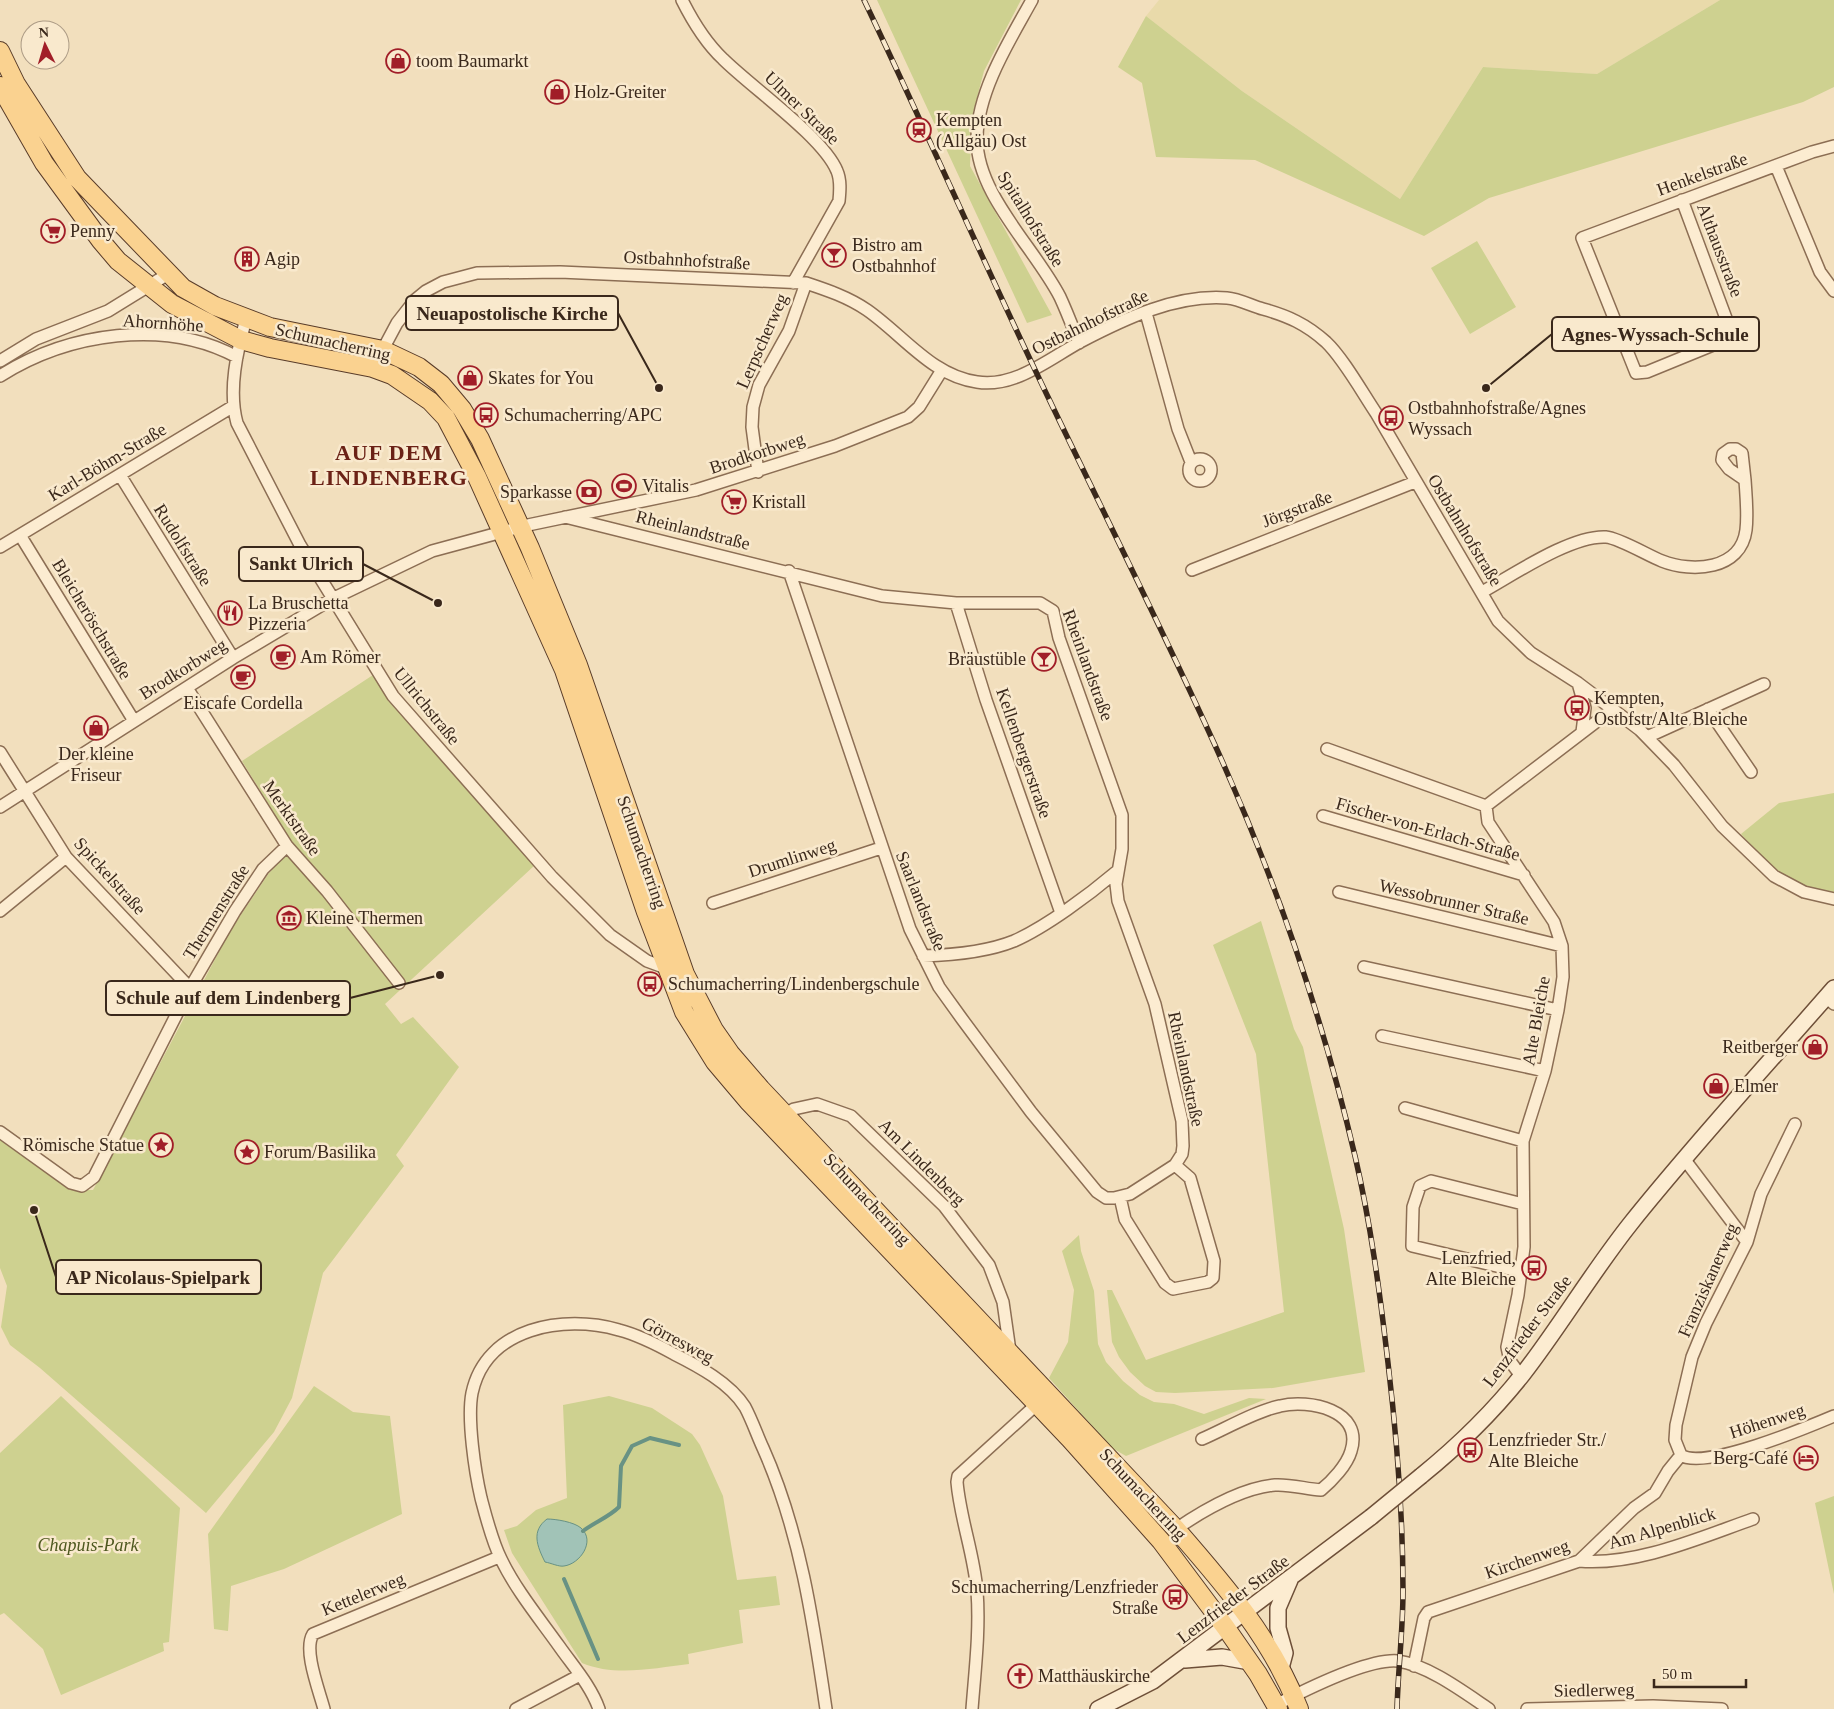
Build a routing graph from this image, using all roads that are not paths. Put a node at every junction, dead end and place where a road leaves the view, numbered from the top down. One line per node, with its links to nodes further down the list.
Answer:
1 (682, 0): 10 (street, Ulmer Straße)
2 (1032, 0): 17 (street, Spitalhofstraße)
3 (0, 51): 9 (main road, Schumacherring)
4 (0, 86): 12 (main road, Schumacherring)
5 (1834, 146): 6 (street, Henkelstraße)
6 (1776, 166): 7 (street, Henkelstraße); 13 (street)
7 (1682, 200): 8 (street, Henkelstraße); 8 (street, Althausstraße)
8 (1582, 238)
9 (168, 274): 12 (street); 15 (main road, Schumacherring)
10 (794, 283): 11 (street, Ostbahnhofstraße); 18 (street, Ostbahnhofstraße)
11 (806, 283): 22 (street, Ostbahnhofstraße); 26 (street, Lerpscherweg)
12 (150, 286): 16 (main road, Schumacherring); 20 (street)
13 (1834, 291)
14 (1146, 313): 17 (street, Ostbahnhofstraße); 25 (street); 29 (street, Ostbahnhofstraße)
15 (246, 319): 16 (street, Ullrichstraße); 18 (main road, Schumacherring)
16 (240, 340): 19 (street, Ullrichstraße); 21 (main road, Schumacherring)
17 (1079, 343): 22 (street, Ostbahnhofstraße)
18 (382, 350): 21 (street, Ostbahnhofstraße); 31 (main road, Schumacherring)
19 (237, 357): 23 (street, Ahornhöhe); 24 (street, Ullrichstraße)
20 (0, 361)
21 (373, 368): 32 (main road, Schumacherring)
22 (942, 370): 26 (street, Brodkorbweg)
23 (0, 376)
24 (232, 407): 27 (street, Karl-Böhm-Straße); 38 (street, Ullrichstraße)
25 (1191, 462)
26 (758, 472): 30 (street, Brodkorbweg)
27 (120, 475): 33 (street, Karl-Böhm-Straße); 40 (street, Rudolfstraße)
28 (1745, 480): 37 (street)
29 (1415, 482): 35 (street, Jörgstraße); 37 (street, Ostbahnhofstraße)
30 (565, 517): 31 (street, Brodkorbweg); 36 (street, Rheinlandstraße)
31 (520, 527): 32 (street, Brodkorbweg); 66 (main road, Schumacherring)
32 (502, 531): 38 (street, Brodkorbweg); 66 (main road, Schumacherring)
33 (20, 535): 34 (street, Karl-Böhm-Straße); 46 (street, Bleicheröschstraße)
34 (0, 547)
35 (1192, 570)
36 (788, 571): 39 (street, Rheinlandstraße); 59 (street, Saarlandstraße)
37 (1482, 592): 41 (street, Ostbahnhofstraße)
38 (332, 600): 40 (street, Brodkorbweg); 73 (street, Ullrichstraße)
39 (956, 603): 61 (street, Rheinlandstraße); 68 (street, Kellenbergerstraße)
40 (233, 658): 43 (street, Brodkorbweg)
41 (1578, 682): 44 (street, Ostbahnhofstraße); 47 (street)
42 (1764, 684): 45 (street)
43 (187, 688): 46 (street, Brodkorbweg); 58 (street, Merktstraße)
44 (1613, 709): 47 (street); 48 (street, Ostbahnhofstraße)
45 (1708, 709): 48 (street); 52 (street)
46 (134, 721): 54 (street, Brodkorbweg)
47 (1582, 732): 55 (street)
48 (1646, 737): 64 (street, Ostbahnhofstraße)
49 (1327, 749): 55 (street)
50 (0, 752): 51 (street, Spickelstraße)
51 (10, 768): 53 (street); 54 (street, Spickelstraße)
52 (1751, 772)
53 (0, 776)
54 (25, 789): 56 (street, Brodkorbweg); 60 (street, Spickelstraße)
55 (1486, 806): 62 (street, Alte Bleiche)
56 (0, 807)
57 (1323, 816): 62 (street, Fischer-von-Erlach-Straße)
58 (287, 846): 74 (street, Merktstraße); 75 (street, Thermenstraße)
59 (881, 848): 65 (street, Drumlinweg); 71 (street, Saarlandstraße)
60 (66, 857): 67 (street); 75 (street, Spickelstraße)
61 (1116, 872): 68 (street); 86 (street, Rheinlandstraße)
62 (1524, 874): 70 (street, Alte Bleiche)
63 (1339, 892): 70 (street, Wessobrunner Straße)
64 (1834, 899)
65 (714, 903)
66 (653, 910): 69 (main road, Schumacherring)
67 (0, 911)
68 (1061, 913): 71 (street)
69 (661, 933): 73 (main road, Schumacherring); 81 (main road, Schumacherring)
70 (1562, 946): 77 (street, Alte Bleiche)
71 (923, 956): 87 (street, Saarlandstraße)
72 (1364, 967): 77 (street)
73 (666, 968): 93 (main road, Schumacherring)
74 (399, 984)
75 (190, 988): 83 (street, Thermenstraße)
76 (1831, 996): 85 (street, Lenzfrieder Straße)
77 (1558, 1010): 79 (street, Alte Bleiche)
78 (1382, 1036): 79 (street)
79 (1545, 1071): 84 (street, Alte Bleiche)
80 (1405, 1108): 84 (street)
81 (786, 1114): 91 (main road, Schumacherring); 91 (street, Am Lindenberg)
82 (1795, 1124): 89 (street, Franziskanerweg)
83 (0, 1132)
84 (1523, 1141): 88 (street, Alte Bleiche)
85 (1685, 1160): 89 (street); 92 (street, Lenzfrieder Straße)
86 (1174, 1165): 87 (street); 87 (street)
87 (1120, 1197)
88 (1522, 1204): 90 (street, Alte Bleiche); 90 (street)
89 (1747, 1242): 96 (street, Franziskanerweg)
90 (1522, 1272): 92 (street, Alte Bleiche)
91 (1010, 1352): 98 (main road, Schumacherring)
92 (1521, 1376): 101 (street, Lenzfrieder Straße, bridge)
93 (1036, 1405): 103 (main road, Schumacherring); 115 (street)
94 (1834, 1416): 96 (street, Höhenweg)
95 (1202, 1439): 98 (street)
96 (1681, 1455): 100 (street, Kirchenweg)
97 (1753, 1519): 100 (street, Am Alpenblick)
98 (1176, 1529): 102 (main road, Schumacherring)
99 (499, 1557): 108 (street, Görresweg); 111 (street, Kettelerweg); 114 (street, Görresweg)
100 (1579, 1561): 106 (street, Kirchenweg)
101 (1291, 1579): 102 (street, Lenzfrieder Straße); 107 (street)
102 (1247, 1612): 103 (street, Lenzfrieder Straße); 107 (main road, Schumacherring)
103 (1226, 1628): 104 (street, Lenzfrieder Straße); 105 (main road, Schumacherring)
104 (1181, 1661): 105 (street); 116 (street, Lenzfrieder Straße)
105 (1250, 1662): 110 (main road, Schumacherring)
106 (1414, 1666): 109 (street); 117 (street)
107 (1281, 1668): 109 (main road, Schumacherring)
108 (580, 1675): 112 (street); 113 (street, Görresweg)
109 (1296, 1702): 110 (street)
110 (1277, 1707)
111 (324, 1709)
112 (516, 1709)
113 (599, 1709)
114 (826, 1709)
115 (972, 1709)
116 (1098, 1709)
117 (1489, 1709)
118 (1527, 1709): 119 (street, Siedlerweg)
119 (1722, 1709)

